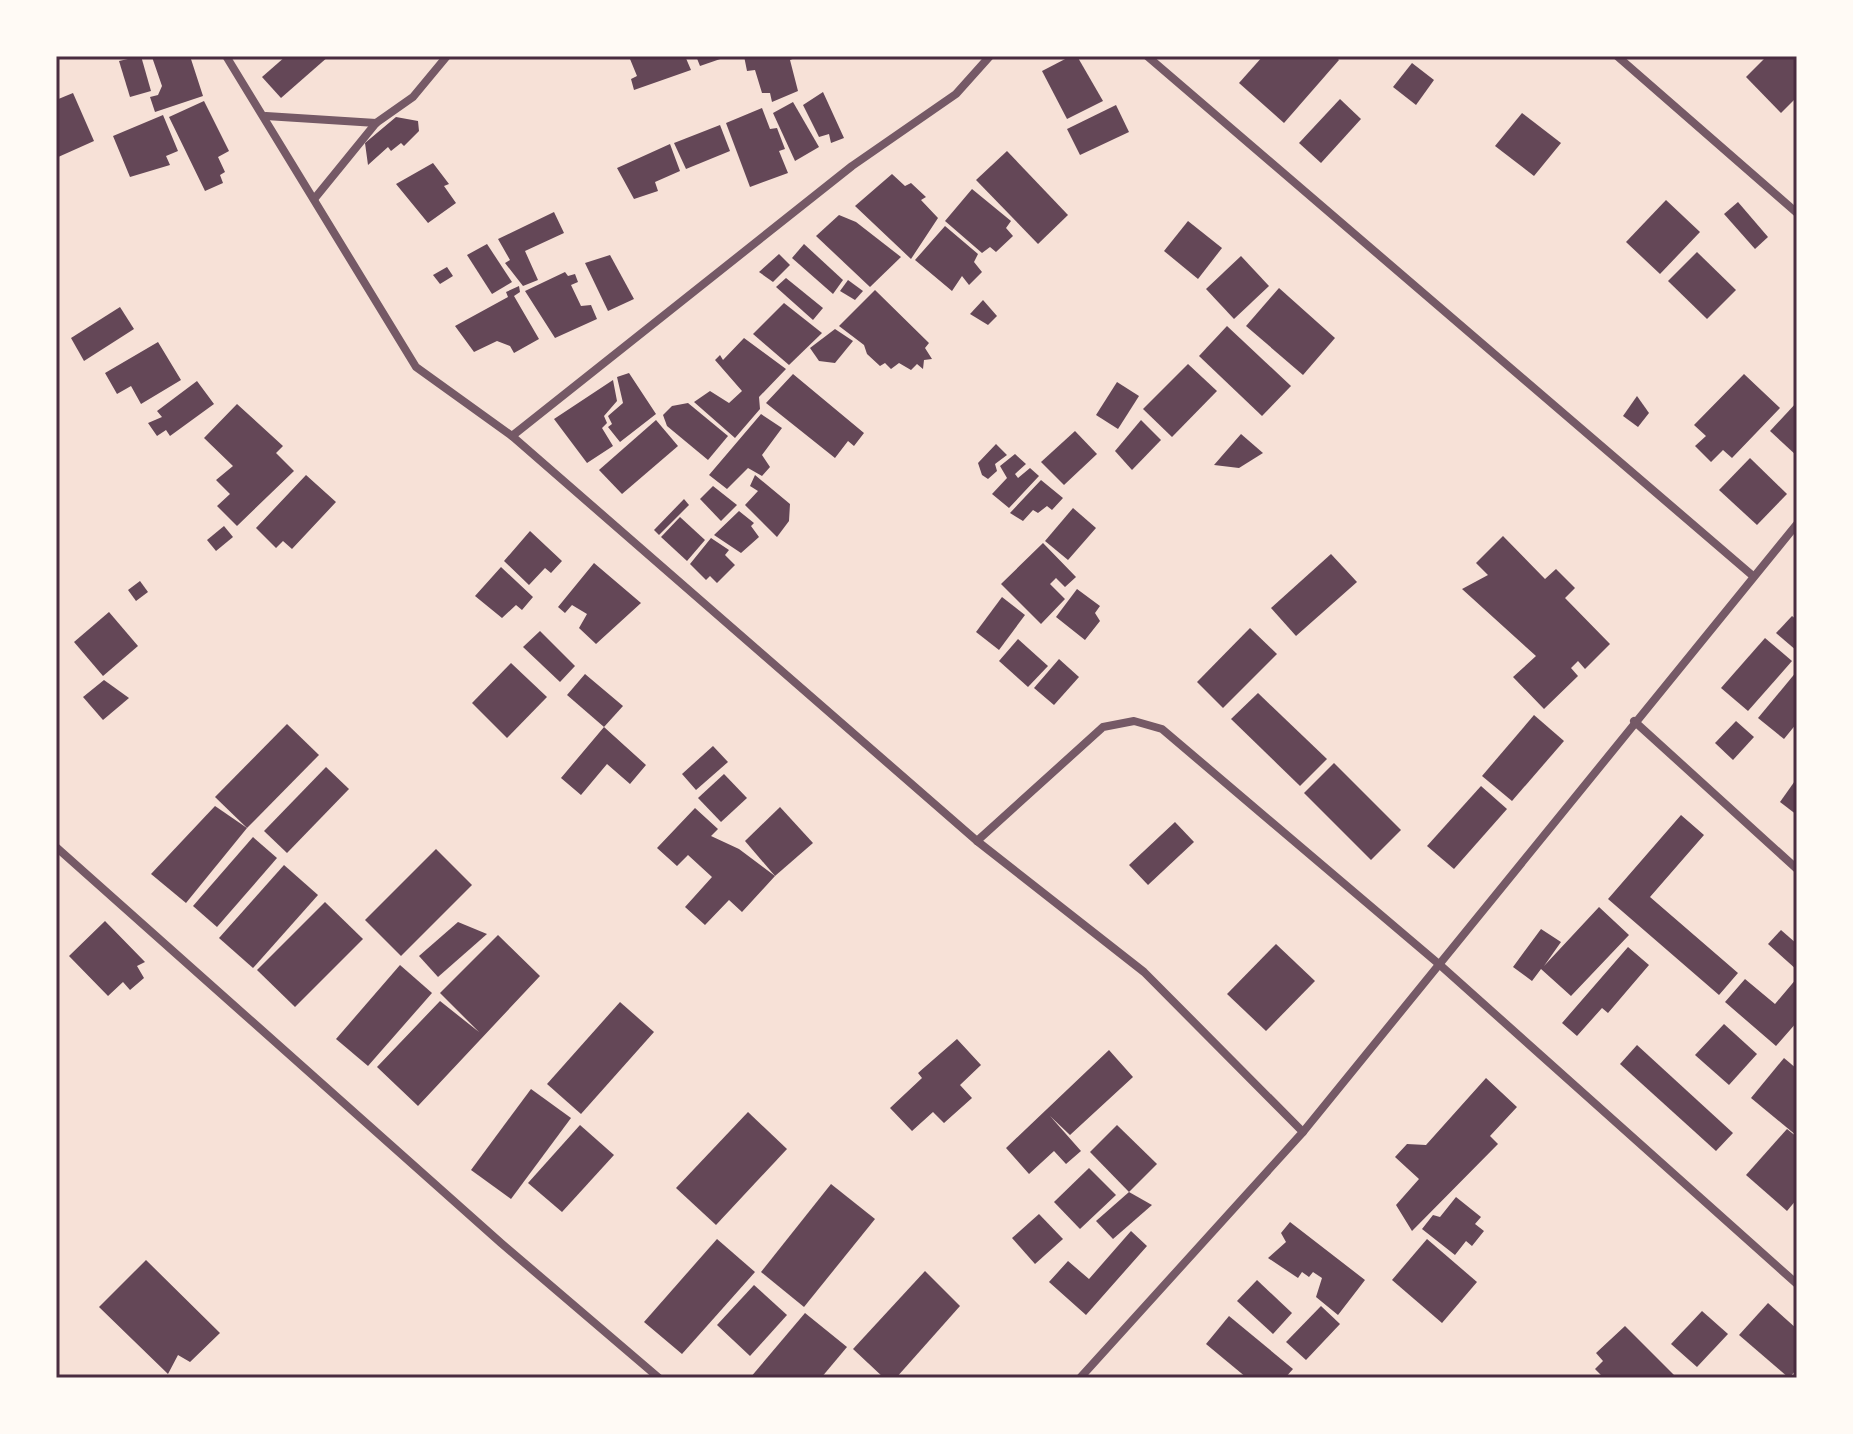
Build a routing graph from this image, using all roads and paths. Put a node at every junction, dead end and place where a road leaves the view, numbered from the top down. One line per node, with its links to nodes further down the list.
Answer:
1 (226, 56): 6 (street)
2 (447, 56): 7 (street)
3 (990, 56): 10 (street)
4 (1147, 56): 12 (street)
5 (1617, 56): 9 (street)
6 (266, 116): 7 (street); 8 (street)
7 (376, 123): 8 (street)
8 (315, 198): 10 (street)
9 (1797, 213)
10 (512, 436): 14 (street)
11 (1797, 524): 12 (street)
12 (1753, 576): 13 (street)
13 (1634, 721): 16 (street); 17 (street)
14 (977, 841): 17 (street); 18 (street)
15 (56, 847): 20 (street)
16 (1797, 869)
17 (1440, 965): 18 (street); 19 (street)
18 (1303, 1132): 21 (street)
19 (1797, 1284)
20 (659, 1378)
21 (1080, 1378)

